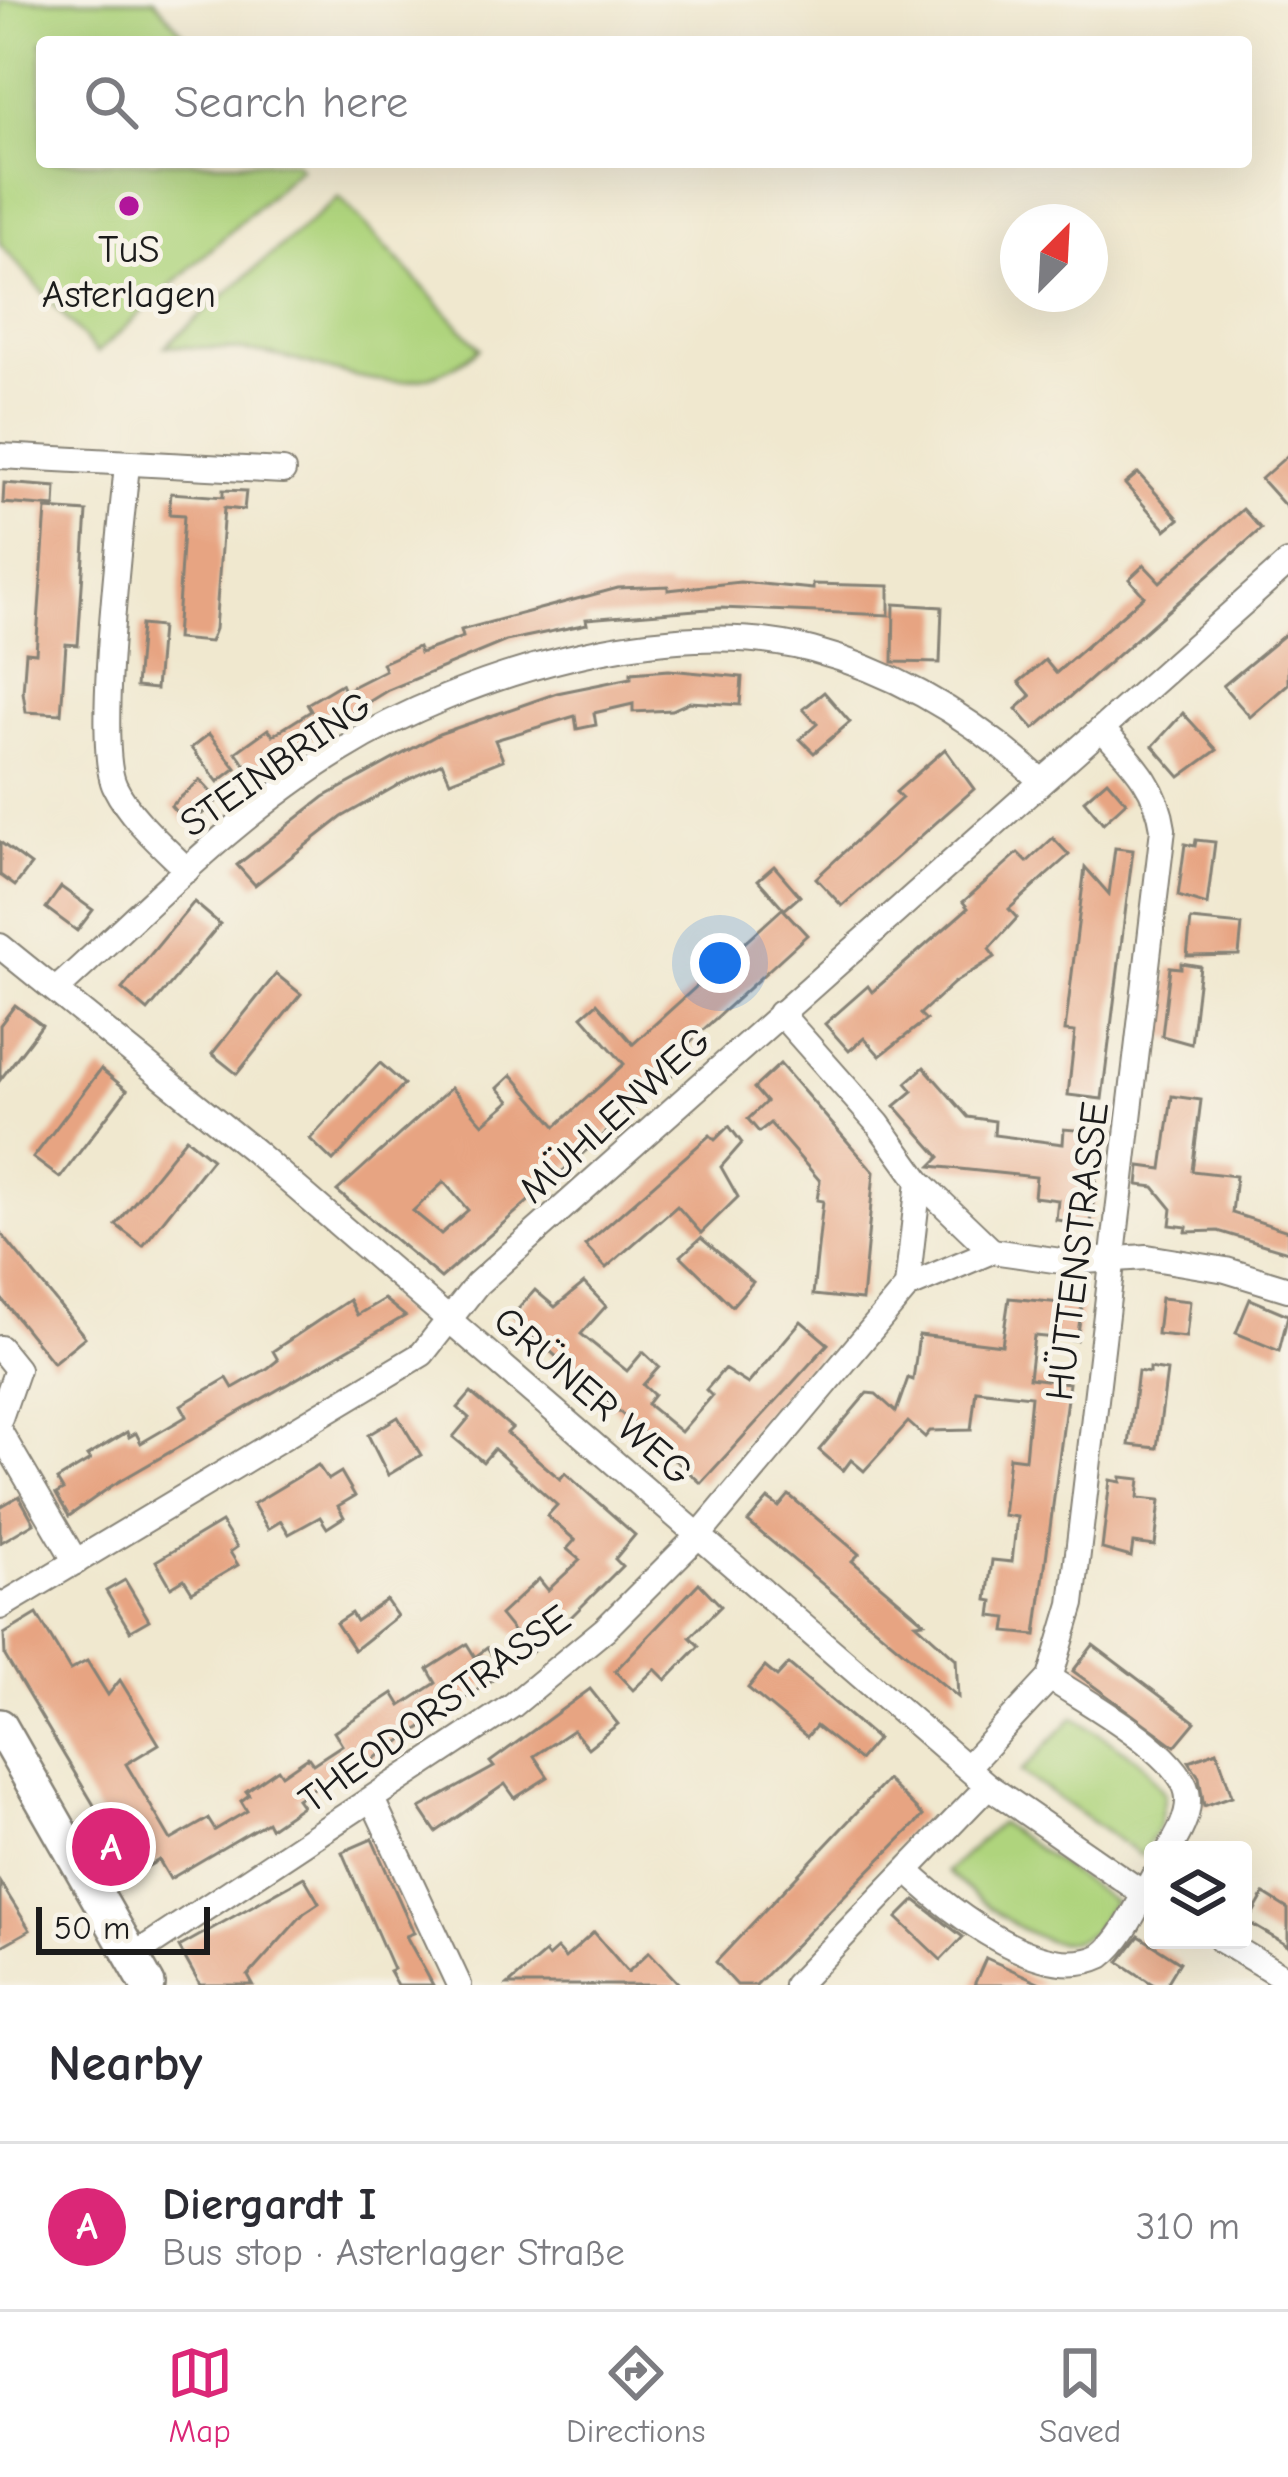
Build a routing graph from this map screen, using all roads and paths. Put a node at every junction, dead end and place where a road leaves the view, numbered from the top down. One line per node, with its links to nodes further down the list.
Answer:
1 (0, 456): 2 (street)
2 (127, 464): 3 (street); 7 (street)
3 (283, 471)
4 (1288, 563): 5 (street, MÜHLENWEG)
5 (1102, 730): 6 (street, MÜHLENWEG); 13 (street, HÜTTENSTRASSE)
6 (1040, 779): 7 (street, STEINBRING); 10 (street, MÜHLENWEG)
7 (188, 870): 9 (street, STEINBRING)
8 (0, 946): 9 (street, GRÜNER WEG)
9 (56, 990): 16 (street, GRÜNER WEG)
10 (780, 1013): 11 (street); 16 (street, MÜHLENWEG)
11 (920, 1181): 12 (street); 14 (street)
12 (992, 1251): 13 (street); 14 (street)
13 (1110, 1259): 15 (street); 23 (street, HÜTTENSTRASSE)
14 (908, 1287): 20 (street, THEODORSTRASSE)
15 (1288, 1289)
16 (450, 1318): 20 (street, GRÜNER WEG); 21 (street, MÜHLENWEG)
17 (0, 1348): 18 (street)
18 (0, 1418)
19 (0, 1432): 21 (street)
20 (700, 1534): 25 (street, GRÜNER WEG); 27 (street, THEODORSTRASSE)
21 (76, 1562): 22 (street, MÜHLENWEG)
22 (0, 1607)
23 (1050, 1678): 25 (street, HÜTTENSTRASSE); 28 (street)
24 (0, 1726): 33 (main road)
25 (968, 1766): 26 (street, GRÜNER WEG)
26 (988, 1786): 29 (street); 30 (street, GRÜNER WEG)
27 (372, 1799): 33 (street, THEODORSTRASSE); 35 (street)
28 (1174, 1841)
29 (907, 1871): 31 (street, GRÜNER WEG); 36 (street)
30 (1144, 1886)
31 (1144, 1898)
32 (1236, 1949): 34 (street)
33 (141, 1970)
34 (1288, 1980)
35 (459, 1985)
36 (796, 1985)

